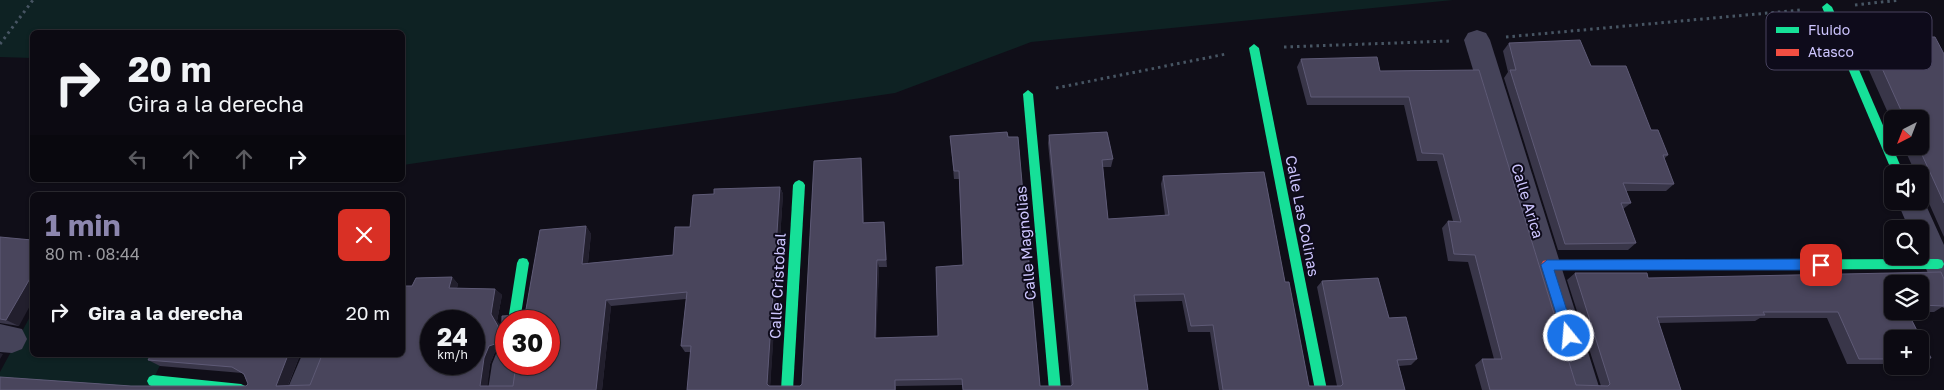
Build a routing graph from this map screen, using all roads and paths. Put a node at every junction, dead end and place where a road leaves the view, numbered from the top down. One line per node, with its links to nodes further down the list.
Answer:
1 (33, 0): 8 (path)
2 (1900, 0): 3 (path)
3 (1827, 8): 4 (path); 5 (street)
4 (1783, 12)
5 (1829, 12)
6 (1766, 14): 7 (path)
7 (1477, 40): 16 (street, Calle Arica)
8 (0, 44)
9 (1254, 48): 27 (street, Calle Las Colinas)
10 (1854, 70): 12 (street)
11 (1028, 94): 26 (street, Calle Magnolias)
12 (1895, 165)
13 (799, 185): 25 (street, Calle Cristobal)
14 (1915, 210): 17 (street)
15 (523, 263): 18 (street)
16 (1547, 265): 17 (street); 28 (street, Calle Arica)
17 (1941, 271)
18 (516, 310)
19 (316, 357): 23 (street)
20 (505, 375): 24 (street)
21 (153, 381): 22 (street)
22 (241, 390)
23 (302, 390)
24 (503, 390)
25 (787, 390)
26 (1055, 390)
27 (1321, 390)
28 (1586, 390)

